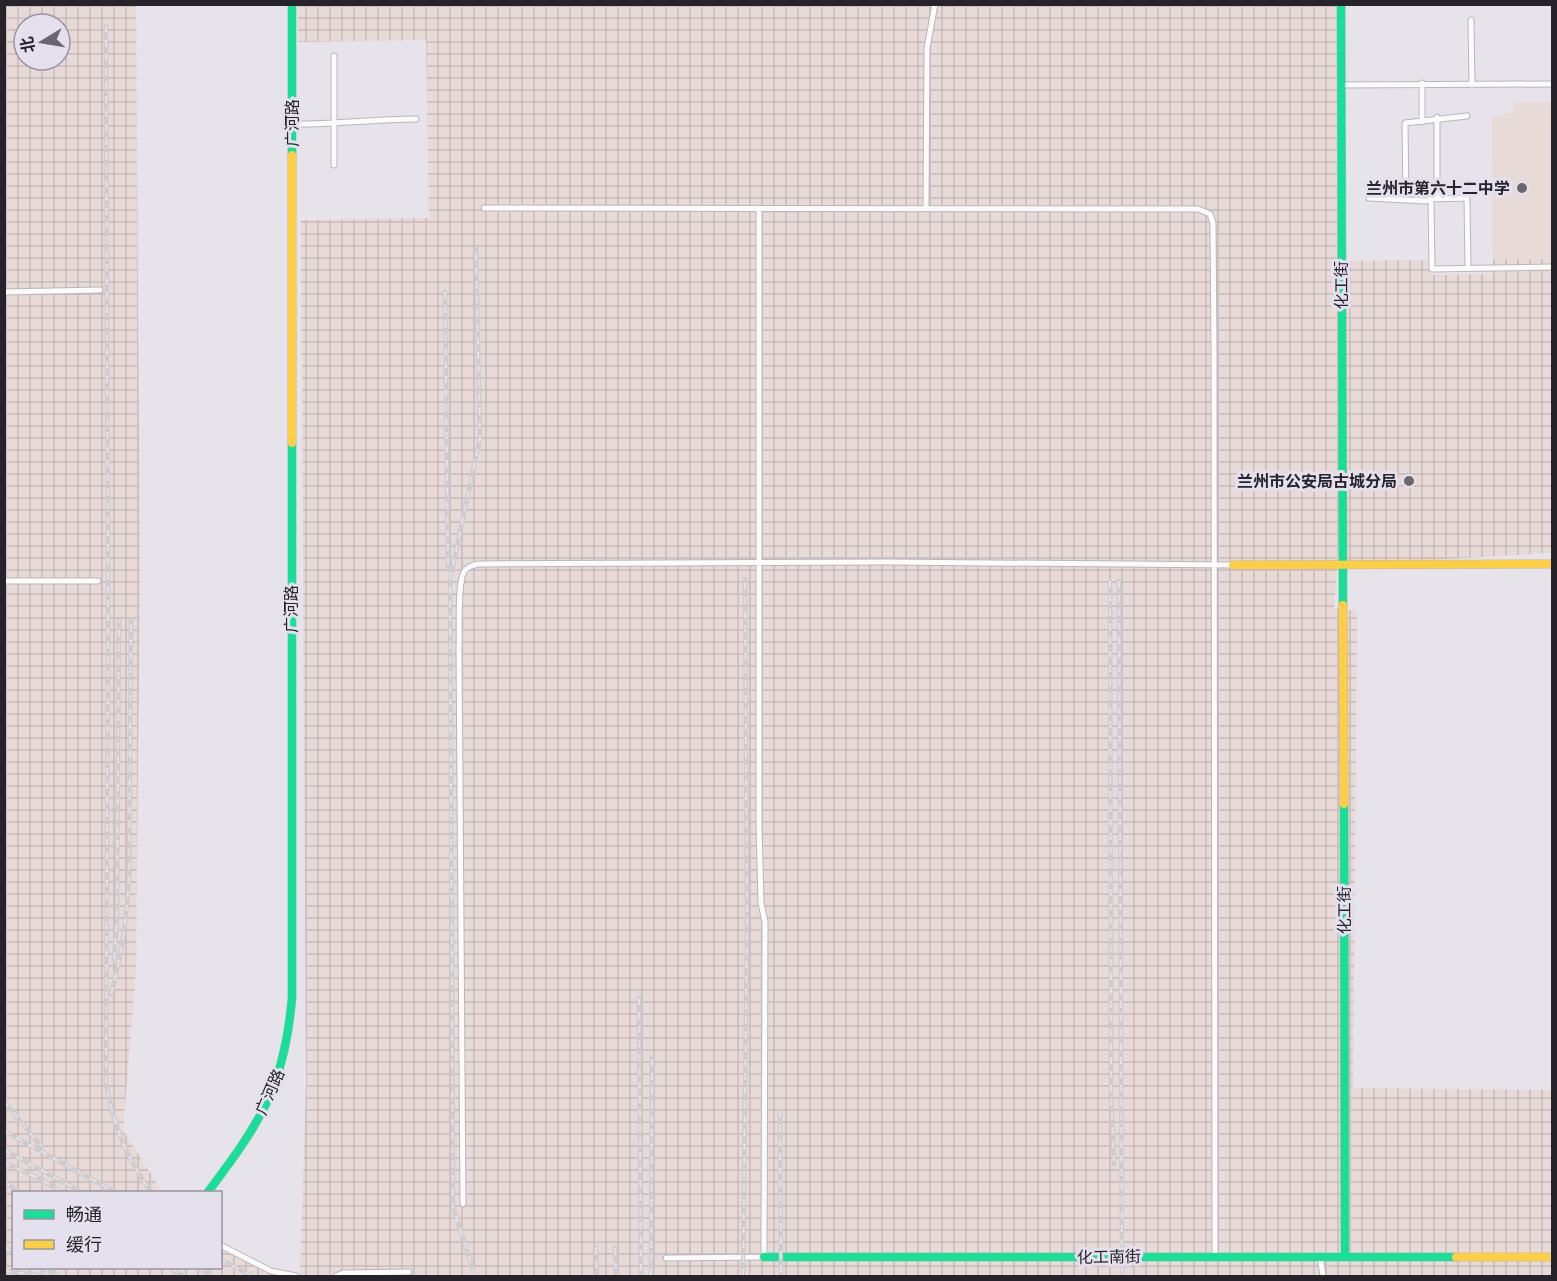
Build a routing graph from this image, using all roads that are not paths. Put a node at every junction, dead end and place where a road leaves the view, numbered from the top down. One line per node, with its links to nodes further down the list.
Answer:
1 (292, 4): 15 (street, 广河路)
2 (935, 4): 22 (street)
3 (1341, 4): 8 (street, 化工街)
4 (1471, 20): 9 (street)
5 (334, 56): 13 (street)
6 (1422, 83): 8 (street); 9 (street); 14 (street)
7 (1552, 84): 9 (street)
8 (1341, 85): 31 (street, 化工街)
9 (1472, 85)
10 (1467, 116): 11 (street)
11 (1437, 117): 14 (street); 18 (street)
12 (416, 118): 13 (street)
13 (334, 121): 15 (street); 16 (street)
14 (1422, 122): 19 (street)
15 (292, 124): 34 (street, 广河路)
16 (334, 165)
17 (1369, 198): 19 (street)
18 (1434, 199): 19 (street); 24 (street); 24 (street)
19 (1406, 200)
20 (484, 208): 21 (street)
21 (759, 208): 22 (street); 27 (street)
22 (926, 208): 29 (street)
23 (1552, 267): 24 (street)
24 (1468, 268)
25 (100, 290): 26 (street)
26 (4, 292)
27 (760, 562): 29 (street); 35 (street); 40 (street)
28 (1552, 564): 31 (street)
29 (1213, 565): 30 (street); 37 (street)
30 (1233, 565): 31 (street)
31 (1341, 565): 39 (street, 化工街)
32 (4, 581): 33 (street)
33 (98, 581)
34 (209, 1191)
35 (463, 1204)
36 (222, 1246): 44 (street)
37 (1215, 1256): 38 (street, 化工南街); 40 (street, 化工南街)
38 (1320, 1256): 39 (street, 化工南街); 46 (street)
39 (1346, 1256): 41 (street, 化工南街)
40 (764, 1257): 42 (street, 化工南街)
41 (1552, 1257)
42 (666, 1258)
43 (409, 1272): 45 (street)
44 (296, 1276)
45 (336, 1276)
46 (1323, 1276)

